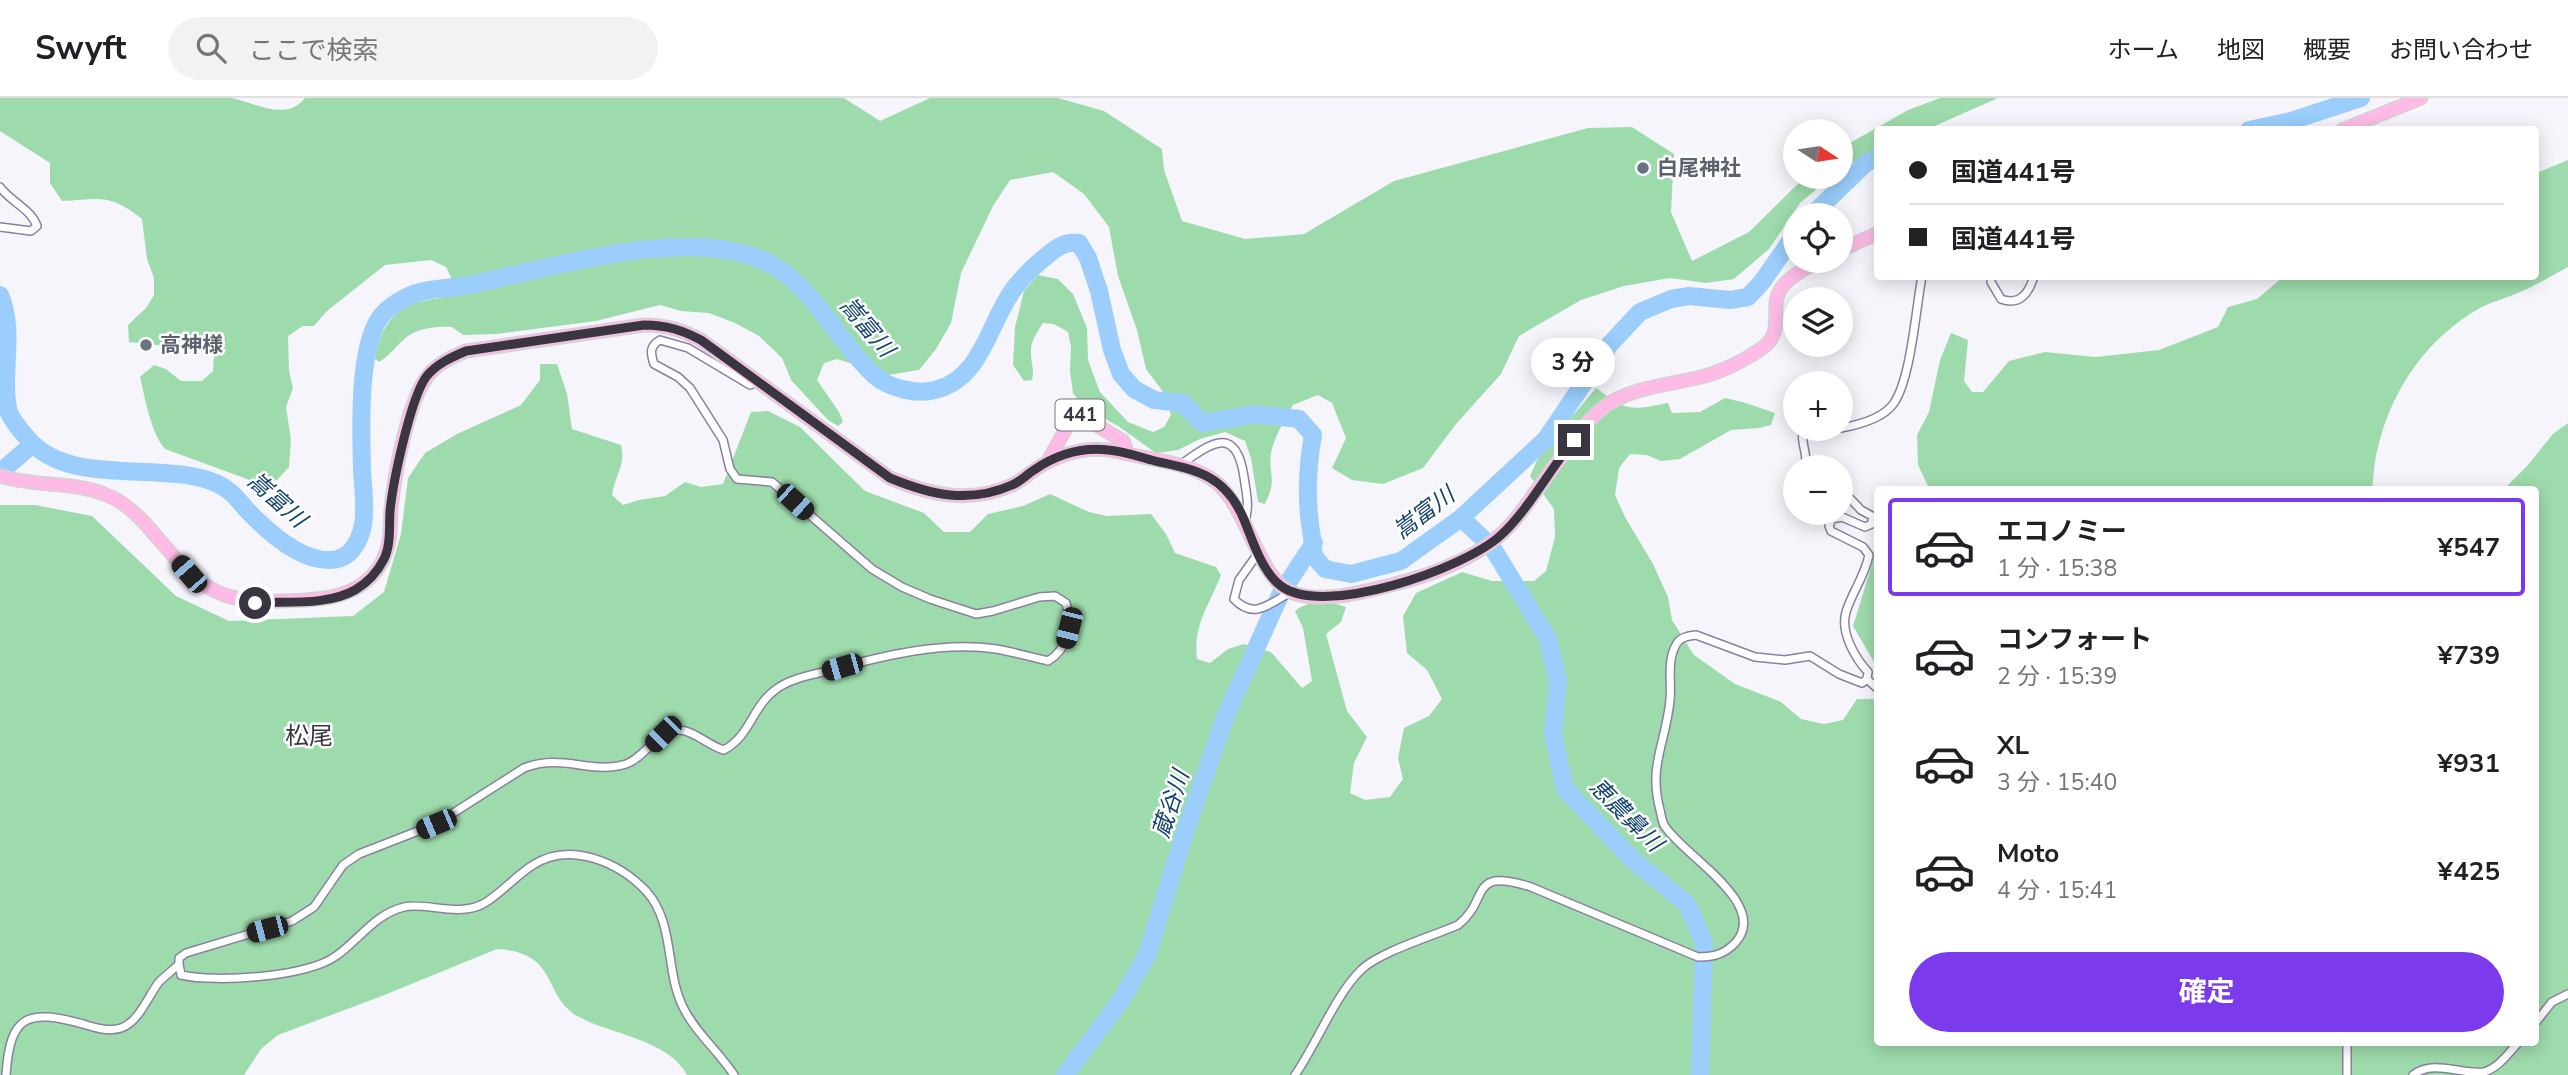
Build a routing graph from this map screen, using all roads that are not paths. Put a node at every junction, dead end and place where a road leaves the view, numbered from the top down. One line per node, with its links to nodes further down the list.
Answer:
1 (2421, 98): 2 (highway)
2 (2352, 126)
3 (0, 187): 4 (street)
4 (0, 226)
5 (1874, 235): 6 (highway)
6 (1853, 244)
7 (1799, 273): 22 (highway)
8 (1921, 280): 12 (street)
9 (1991, 280): 10 (street)
10 (2033, 280)
11 (757, 382): 14 (highway, 441); 16 (highway, 441); 25 (street)
12 (1853, 426)
13 (1128, 454): 14 (highway, 441); 14 (highway, 441); 15 (highway, 441)
14 (1048, 462)
15 (1179, 466): 18 (highway, 441); 18 (street)
16 (0, 477)
17 (1853, 502): 19 (street)
18 (1245, 520): 21 (highway, 441)
19 (1853, 522)
20 (1829, 525): 23 (street)
21 (1259, 552): 22 (highway, 441); 22 (street)
22 (1291, 592)
23 (1867, 679): 24 (street); 32 (street)
24 (1874, 685)
25 (179, 964): 30 (street); 31 (street)
26 (2568, 994): 27 (street)
27 (2539, 1017)
28 (2347, 1046): 33 (street)
29 (2515, 1046): 34 (street)
30 (6, 1075)
31 (734, 1075)
32 (1295, 1075)
33 (2347, 1075)
34 (2413, 1075)

